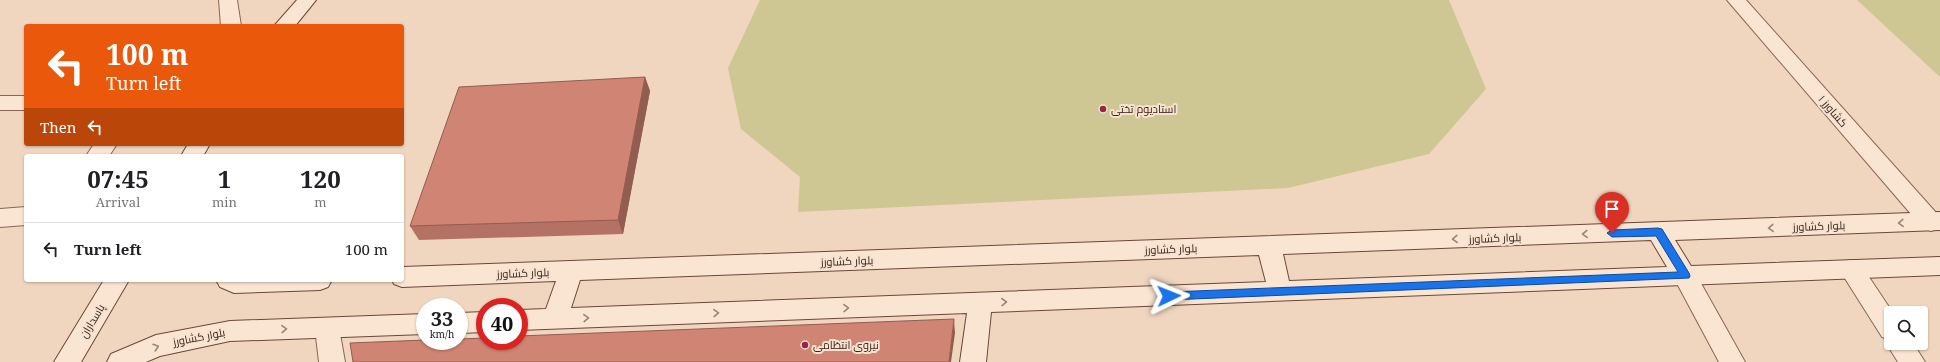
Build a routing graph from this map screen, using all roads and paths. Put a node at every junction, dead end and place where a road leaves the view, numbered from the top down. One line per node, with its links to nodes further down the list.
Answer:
1 (228, 0): 4 (street)
2 (307, 0): 5 (street)
3 (1736, 0): 10 (street, کشاورز ۱)
4 (231, 24)
5 (286, 24)
6 (0, 103): 7 (street)
7 (24, 103)
8 (24, 216): 9 (street)
9 (0, 218)
10 (1935, 222): 11 (street, بلوار کشاورز, one-way to 11)
11 (1658, 232): 12 (street, بلوار کشاورز, one-way to 12); 16 (street)
12 (1269, 246): 15 (street, بلوار کشاورز); 21 (street)
13 (1940, 266): 14 (street)
14 (1851, 269): 16 (street); 24 (street)
15 (571, 271): 17 (street, بلوار کشاورز); 23 (street)
16 (1685, 276): 21 (street); 33 (street)
17 (404, 277)
18 (116, 282): 29 (street, پاسداران)
19 (232, 282): 20 (street)
20 (263, 282)
21 (1280, 291): 22 (street, one-way to 21)
22 (980, 303): 23 (street, one-way to 22); 32 (street)
23 (556, 319): 25 (street)
24 (1884, 319)
25 (528, 320)
26 (416, 324): 27 (street, بلوار کشاورز)
27 (327, 328): 30 (street, بلوار کشاورز, one-way to 27); 31 (street)
28 (1904, 350): 34 (street)
29 (68, 362)
30 (120, 362)
31 (332, 362)
32 (973, 362)
33 (1732, 362)
34 (1912, 362)

